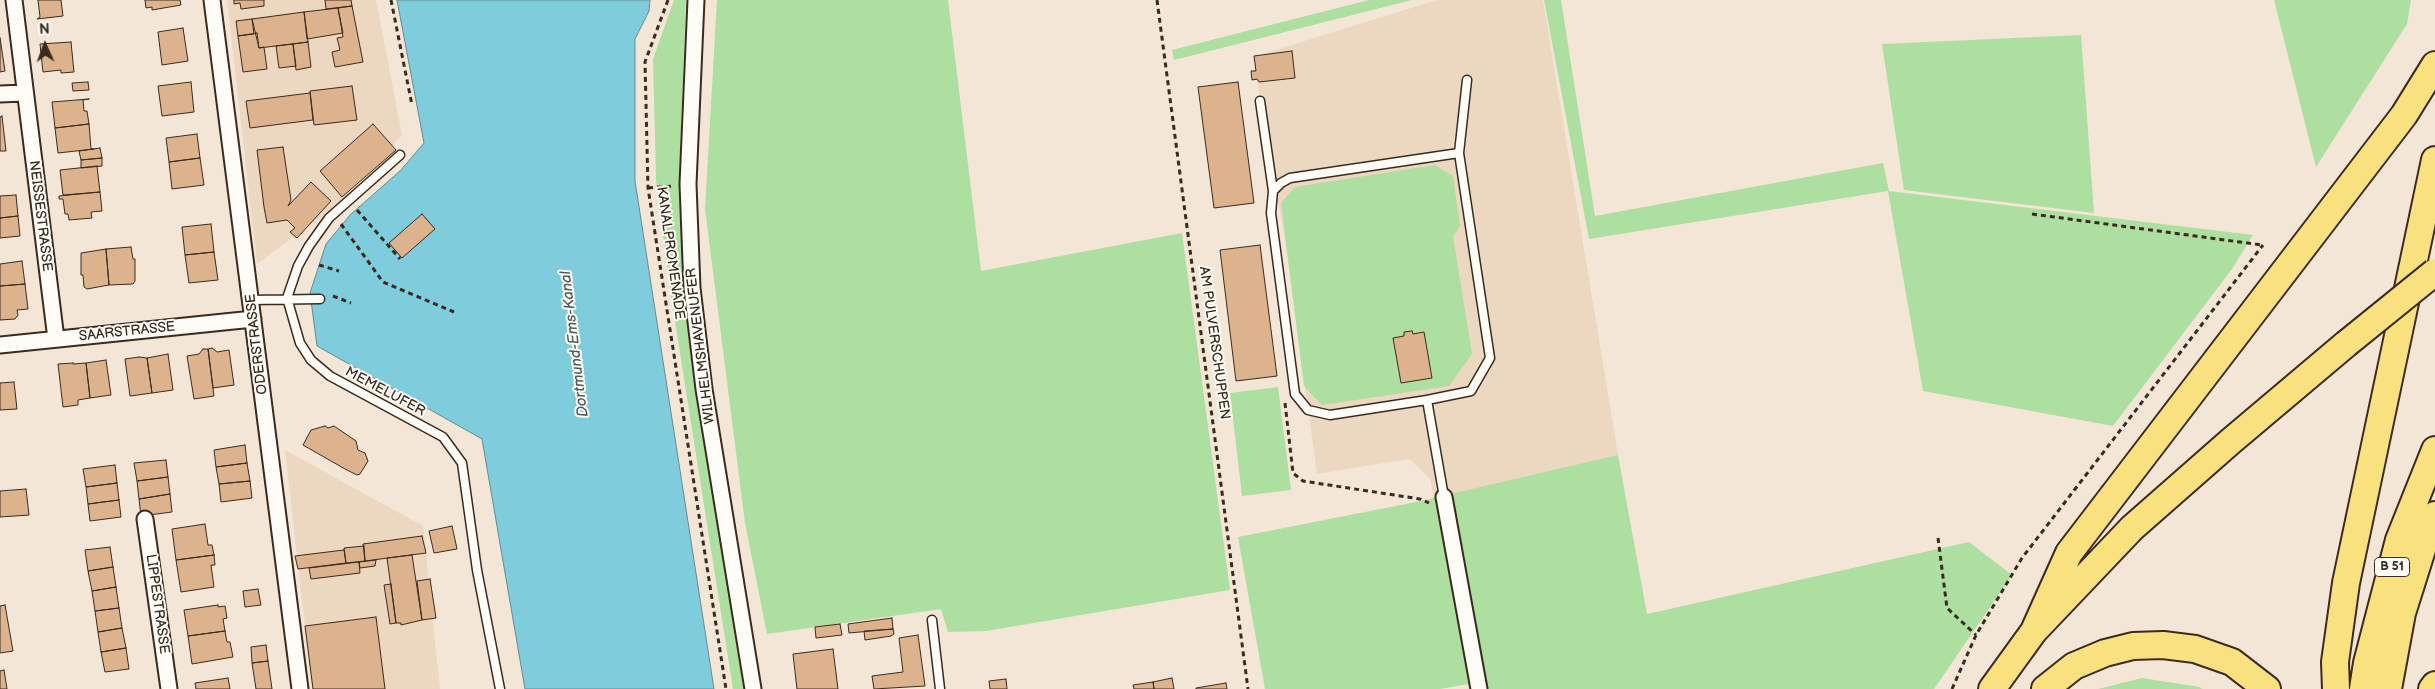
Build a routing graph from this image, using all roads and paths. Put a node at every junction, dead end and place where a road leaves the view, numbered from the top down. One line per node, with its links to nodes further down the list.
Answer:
1 (14, 0): 9 (street, NEISSESTRASSE)
2 (212, 0): 28 (street, ODERSTRASSE)
3 (391, 0): 12 (path)
4 (668, 0): 17 (path, KANALPROMENADE)
5 (696, 0): 16 (street, WILHELMSHAVENUFER)
6 (1157, 0): 51 (path, AM PULVERSCHUPPEN)
7 (2435, 65): 42 (highway)
8 (1466, 80): 13 (lane)
9 (24, 93): 10 (street); 31 (street, NEISSESTRASSE)
10 (0, 94)
11 (1260, 101): 18 (lane)
12 (412, 105)
13 (1459, 153): 18 (lane); 34 (lane)
14 (400, 155): 19 (lane)
15 (2435, 160): 57 (highway)
16 (688, 184): 17 (path); 49 (street, WILHELMSHAVENUFER)
17 (648, 188): 48 (path, KANALPROMENADE)
18 (1274, 191): 33 (lane)
19 (350, 199): 20 (lane); 22 (path)
20 (333, 214): 26 (lane); 29 (path)
21 (2032, 214): 43 (path)
22 (400, 259)
23 (319, 265): 24 (path)
24 (339, 271)
25 (2435, 272): 42 (highway, bridge)
26 (287, 298): 27 (lane); 28 (lane); 47 (lane, MEMELUFER)
27 (320, 299)
28 (252, 300): 30 (street, ODERSTRASSE)
29 (454, 312)
30 (254, 319): 31 (street, SAARSTRASSE); 46 (street, ODERSTRASSE)
31 (56, 340): 32 (street, SAARSTRASSE)
32 (0, 346)
33 (1295, 394): 34 (lane); 37 (path)
34 (1427, 400): 36 (lane)
35 (2435, 450): 58 (highway, B 51)
36 (1444, 497): 37 (street)
37 (1447, 513): 52 (street)
38 (2435, 515): 59 (highway, B 51)
39 (145, 519): 45 (street, LIPPESTRASSE)
40 (1938, 538): 43 (path)
41 (932, 620): 50 (lane)
42 (2034, 631): 54 (highway)
43 (1976, 636): 53 (path)
44 (2435, 685): 60 (highway)
45 (169, 689)
46 (300, 689)
47 (500, 689)
48 (726, 689)
49 (753, 689)
50 (940, 689)
51 (1248, 689)
52 (1479, 689)
53 (1952, 689)
54 (1992, 689)
55 (2045, 689): 56 (highway)
56 (2267, 689)
57 (2336, 689)
58 (2363, 689)
59 (2388, 689)
60 (2432, 689)

